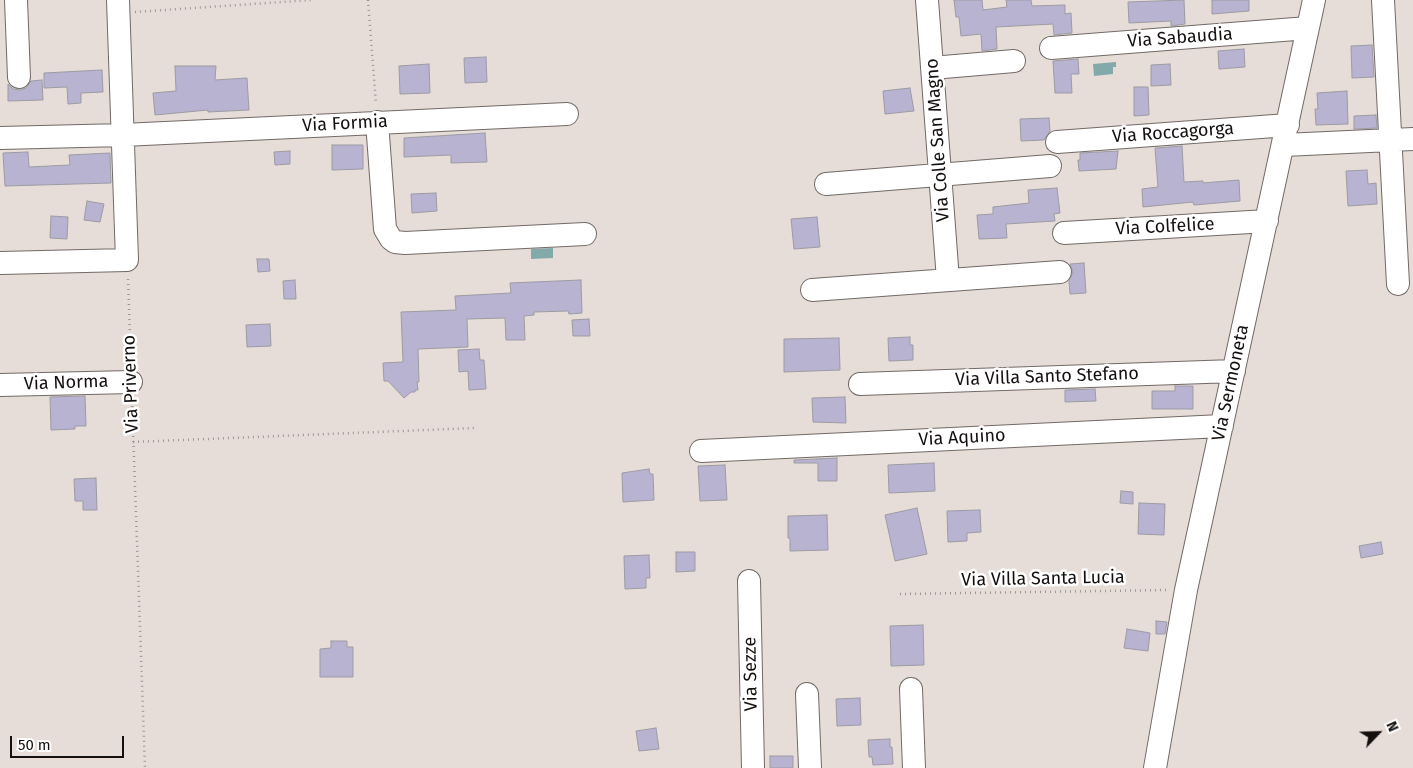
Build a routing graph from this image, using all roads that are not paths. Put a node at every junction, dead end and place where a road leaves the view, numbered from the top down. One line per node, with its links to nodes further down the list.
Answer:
1 (16, 0): 10 (street)
2 (927, 0): 9 (street, Via Colle San Magno)
3 (1314, 0): 6 (street, Via Sermoneta)
4 (1383, 0): 17 (street)
5 (118, 6): 13 (street)
6 (1308, 28): 7 (street, Via Sabaudia); 14 (street, Via Sermoneta)
7 (1050, 48)
8 (1014, 61): 9 (street)
9 (932, 68): 20 (street, Via Colle San Magno)
10 (18, 77)
11 (567, 114): 12 (street, Via Formia)
12 (377, 122): 13 (street, Via Formia); 24 (street)
13 (123, 135): 15 (street, Via Formia); 25 (street)
14 (1286, 135): 17 (street, Via Roccagorga); 18 (street, Via Roccagorga); 22 (street, Via Sermoneta)
15 (0, 138)
16 (1413, 139): 17 (street, Via Roccagorga)
17 (1390, 140): 28 (street)
18 (1057, 142)
19 (1050, 166): 20 (street)
20 (940, 175): 21 (street); 27 (street, Via Colle San Magno)
21 (826, 184)
22 (1267, 221): 23 (street, Via Colfelice); 30 (street, Via Sermoneta)
23 (1064, 233)
24 (585, 234)
25 (0, 263)
26 (1060, 272): 27 (street)
27 (948, 280): 29 (street)
28 (1398, 284)
29 (812, 290)
30 (1234, 371): 32 (street, Via Villa Santo Stefano); 34 (street, Via Sermoneta)
31 (131, 382): 33 (street, Via Norma)
32 (860, 384)
33 (0, 385)
34 (1222, 426): 35 (street, Via Aquino); 42 (street, Via Sermoneta)
35 (701, 451)
36 (749, 581): 39 (street, Via Sezze)
37 (911, 689): 41 (street)
38 (807, 694): 40 (street)
39 (753, 768)
40 (810, 768)
41 (914, 768)
42 (1155, 768)

